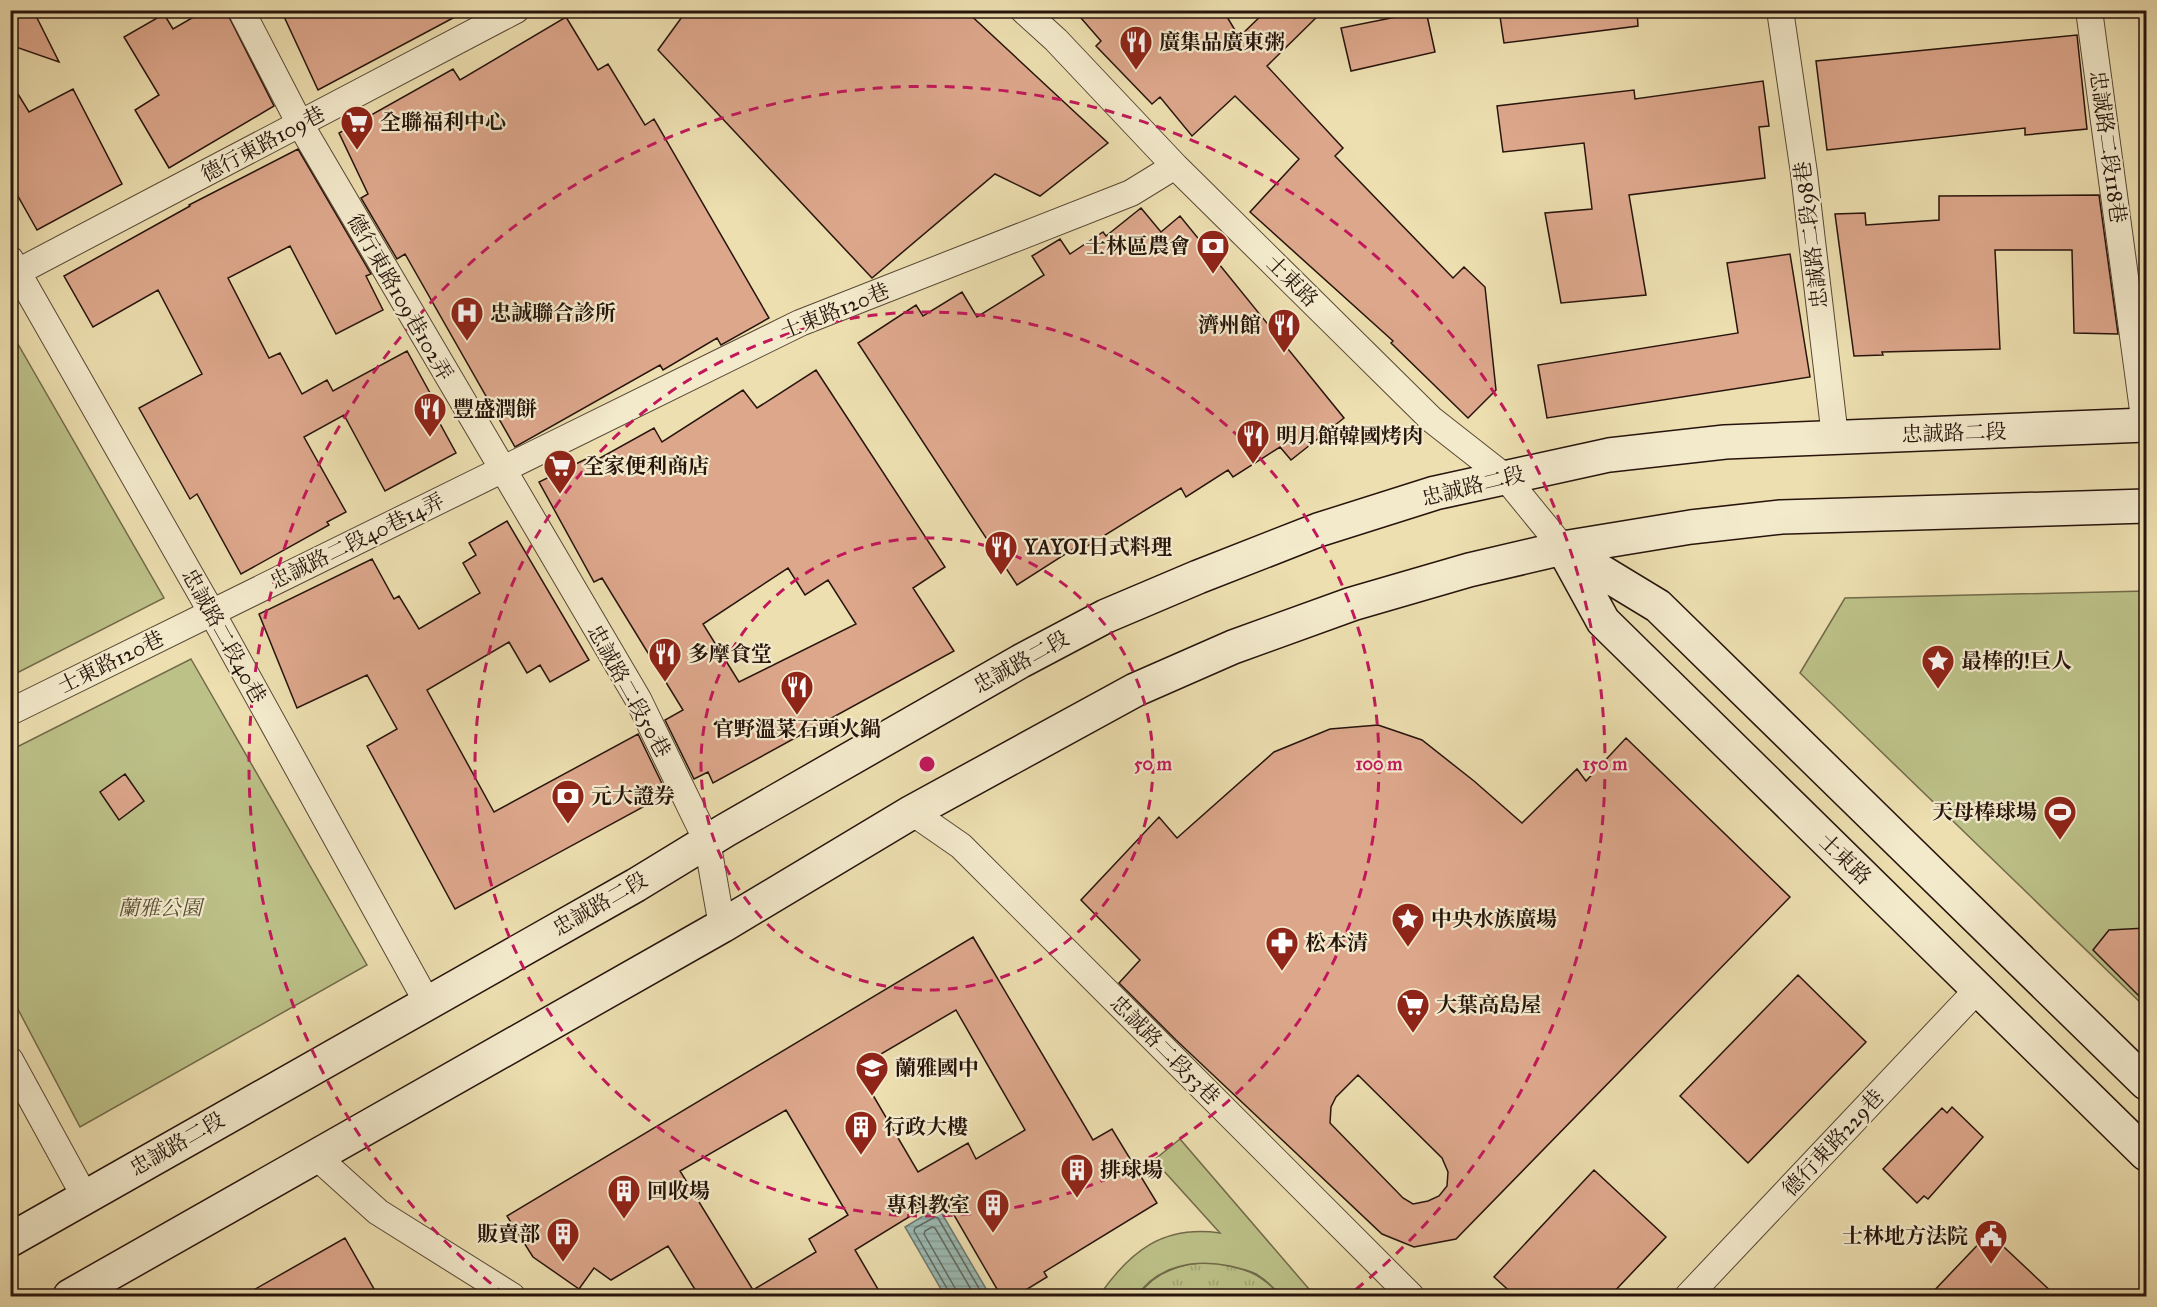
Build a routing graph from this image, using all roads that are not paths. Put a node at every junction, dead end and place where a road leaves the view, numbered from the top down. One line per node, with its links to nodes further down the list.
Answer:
1 (241, 10): 6 (street, 德行東路109巷102弄)
2 (516, 10): 6 (street, 德行東路109巷)
3 (1023, 10): 7 (street, 士東路)
4 (2090, 11): 9 (street, 忠誠路二段118巷)
5 (1782, 22): 10 (street, 忠誠路二段98巷)
6 (300, 124): 8 (street, 德行東路109巷); 11 (street, 德行東路109巷102弄)
7 (1175, 165): 11 (street, 士東路120巷); 12 (street, 士東路)
8 (13, 270): 15 (street, 忠誠路二段40巷)
9 (2146, 425): 10 (street, 忠誠路二段)
10 (1835, 437): 12 (street, 忠誠路二段)
11 (501, 469): 15 (street, 忠誠路二段40巷14弄); 18 (street, 忠誠路二段50巷)
12 (1505, 477): 14 (street, 士東路); 18 (street, 忠誠路二段)
13 (2146, 506): 14 (street)
14 (1563, 548): 17 (street); 20 (street, 士東路); 23 (street, 士東路)
15 (212, 613): 16 (street, 士東路120巷); 21 (street, 忠誠路二段40巷)
16 (10, 712)
17 (912, 812): 19 (street); 30 (street, 忠誠路二段53巷)
18 (707, 841): 19 (street, 忠誠路二段50巷); 21 (street, 忠誠路二段)
19 (722, 926): 25 (street)
20 (1978, 989): 24 (street, 士東路); 31 (street, 德行東路229巷)
21 (427, 1002): 26 (street, 忠誠路二段)
22 (10, 1060): 26 (street)
23 (2146, 1083)
24 (2146, 1154)
25 (317, 1157): 28 (street); 29 (street)
26 (85, 1197): 27 (street, 忠誠路二段)
27 (10, 1240)
28 (70, 1296)
29 (512, 1296)
30 (1411, 1296)
31 (1688, 1296)

